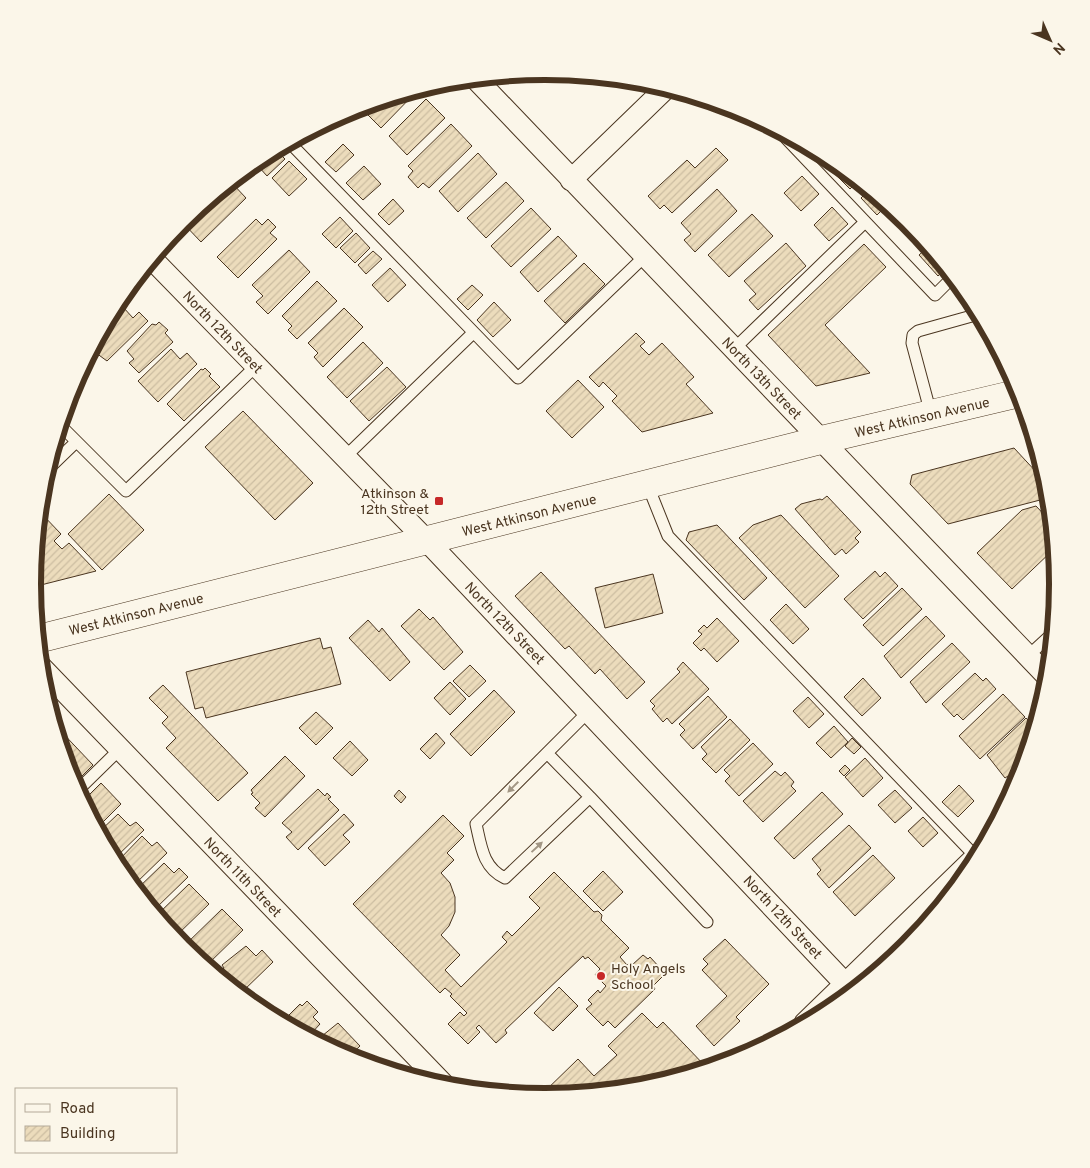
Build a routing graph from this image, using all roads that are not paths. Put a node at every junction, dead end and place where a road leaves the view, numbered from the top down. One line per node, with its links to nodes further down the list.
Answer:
1 (481, 85): 5 (street, North 13th Street)
2 (660, 94): 5 (street)
3 (294, 147): 11 (lane)
4 (795, 147): 6 (lane)
5 (571, 180): 7 (street, North 13th Street)
6 (865, 222): 9 (lane); 12 (lane)
7 (644, 256): 11 (lane); 12 (street, North 13th Street)
8 (156, 264): 13 (street, North 12th Street)
9 (948, 282)
10 (971, 316): 15 (lane)
11 (473, 333): 19 (lane)
12 (734, 349): 17 (street, North 13th Street)
13 (255, 367): 18 (lane); 19 (street, North 12th Street)
14 (1012, 395): 15 (street, West Atkinson Avenue)
15 (932, 414): 17 (street, West Atkinson Avenue)
16 (65, 431): 18 (lane)
17 (821, 440): 21 (street, West Atkinson Avenue); 25 (street, North 13th Street)
18 (76, 442): 20 (lane)
19 (345, 457): 22 (street, North 12th Street)
20 (57, 461)
21 (648, 486): 22 (street, West Atkinson Avenue); 33 (lane)
22 (427, 541): 23 (street, West Atkinson Avenue); 28 (street, North 12th Street)
23 (44, 637)
24 (1045, 639): 25 (lane)
25 (1028, 656): 26 (street, North 13th Street)
26 (1041, 670)
27 (50, 676): 29 (street, North 11th Street)
28 (589, 711): 30 (lane); 37 (street, North 12th Street)
29 (120, 749): 31 (lane); 38 (street, North 11th Street)
30 (547, 753): 32 (lane); 32 (lane, one-way to 32)
31 (83, 785)
32 (590, 797): 35 (lane)
33 (972, 851)
34 (948, 887): 36 (street)
35 (708, 922)
36 (857, 980)
37 (848, 987)
38 (435, 1075)

